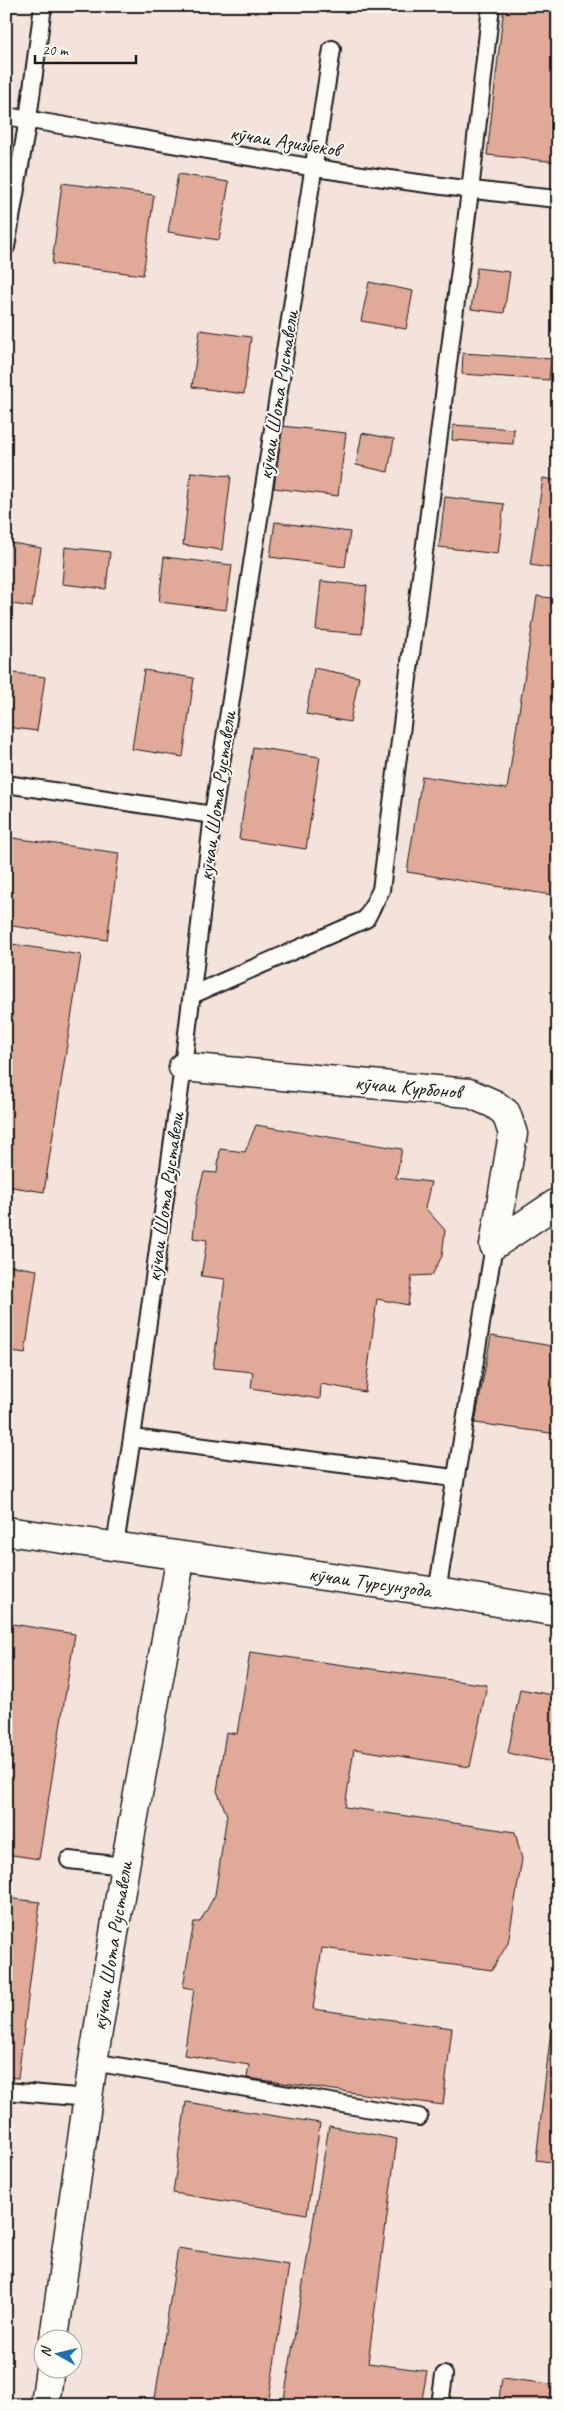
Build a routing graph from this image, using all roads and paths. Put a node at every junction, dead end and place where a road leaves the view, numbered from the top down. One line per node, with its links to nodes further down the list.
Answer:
1 (43, 6): 5 (lane)
2 (491, 6): 7 (lane)
3 (332, 48): 6 (lane, кӯчаи Шота Руставели)
4 (6, 116): 5 (lane, кӯчаи Азизбеков)
5 (28, 119): 6 (lane, кӯчаи Азизбеков); 9 (lane)
6 (313, 168): 7 (lane, кӯчаи Азизбеков); 11 (lane, кӯчаи Шота Руставели)
7 (470, 191): 8 (lane, кӯчаи Азизбеков); 12 (lane)
8 (558, 199)
9 (6, 247)
10 (6, 784): 11 (lane)
11 (213, 815): 12 (lane, кӯчаи Шота Руставели)
12 (192, 995): 13 (lane, кӯчаи Шота Руставели)
13 (184, 1067): 15 (street, кӯчаи Курбонов); 16 (lane, кӯчаи Шота Руставели)
14 (558, 1202): 15 (street)
15 (494, 1245): 17 (lane)
16 (132, 1438): 17 (lane); 19 (lane, кӯчаи Шота Руставели)
17 (454, 1478): 21 (lane)
18 (6, 1531): 19 (street, кӯчаи Турсунзода)
19 (115, 1545): 20 (street, кӯчаи Турсунзода)
20 (181, 1556): 21 (street, кӯчаи Турсунзода); 24 (street, кӯчаи Шота Руставели)
21 (437, 1592): 22 (street, кӯчаи Турсунзода)
22 (558, 1612)
23 (69, 1860): 24 (lane)
24 (125, 1866): 25 (street, кӯчаи Шота Руставели)
25 (93, 2062): 27 (street, кӯчаи Шота Руставели); 28 (lane)
26 (6, 2091): 27 (lane)
27 (88, 2098): 29 (street, кӯчаи Шота Руставели)
28 (419, 2117)
29 (55, 2328)
30 (444, 2375): 33 (lane)
31 (49, 2378): 32 (street)
32 (45, 2405)
33 (440, 2405)

